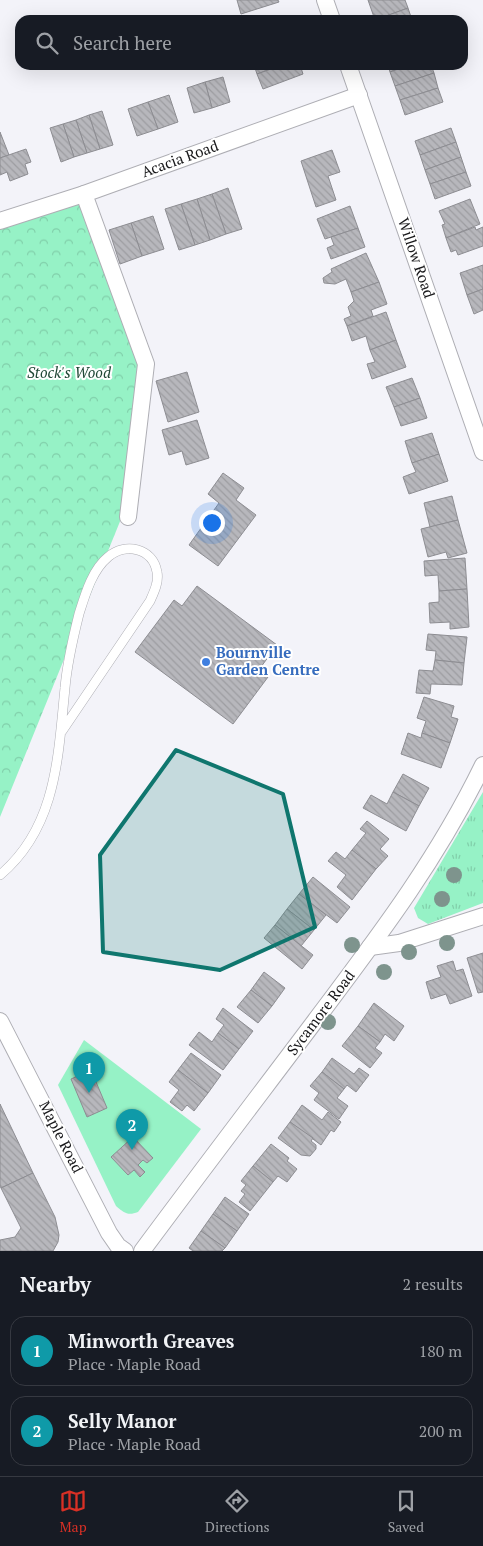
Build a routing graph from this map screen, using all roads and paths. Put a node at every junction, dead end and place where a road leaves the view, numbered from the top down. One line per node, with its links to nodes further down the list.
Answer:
1 (325, 0): 2 (street)
2 (330, 15)
3 (350, 70): 4 (street, Willow Road)
4 (359, 95): 5 (street, Acacia Road); 7 (street, Willow Road)
5 (84, 194): 6 (street, Acacia Road); 8 (street)
6 (0, 221)
7 (483, 452)
8 (128, 517)
9 (62, 731): 9 (lane); 11 (lane)
10 (483, 765): 13 (street, Sycamore Road)
11 (0, 875)
12 (483, 916): 13 (street)
13 (370, 947): 16 (street, Sycamore Road)
14 (0, 1021): 15 (street, Maple Road)
15 (125, 1251)
16 (142, 1251)

